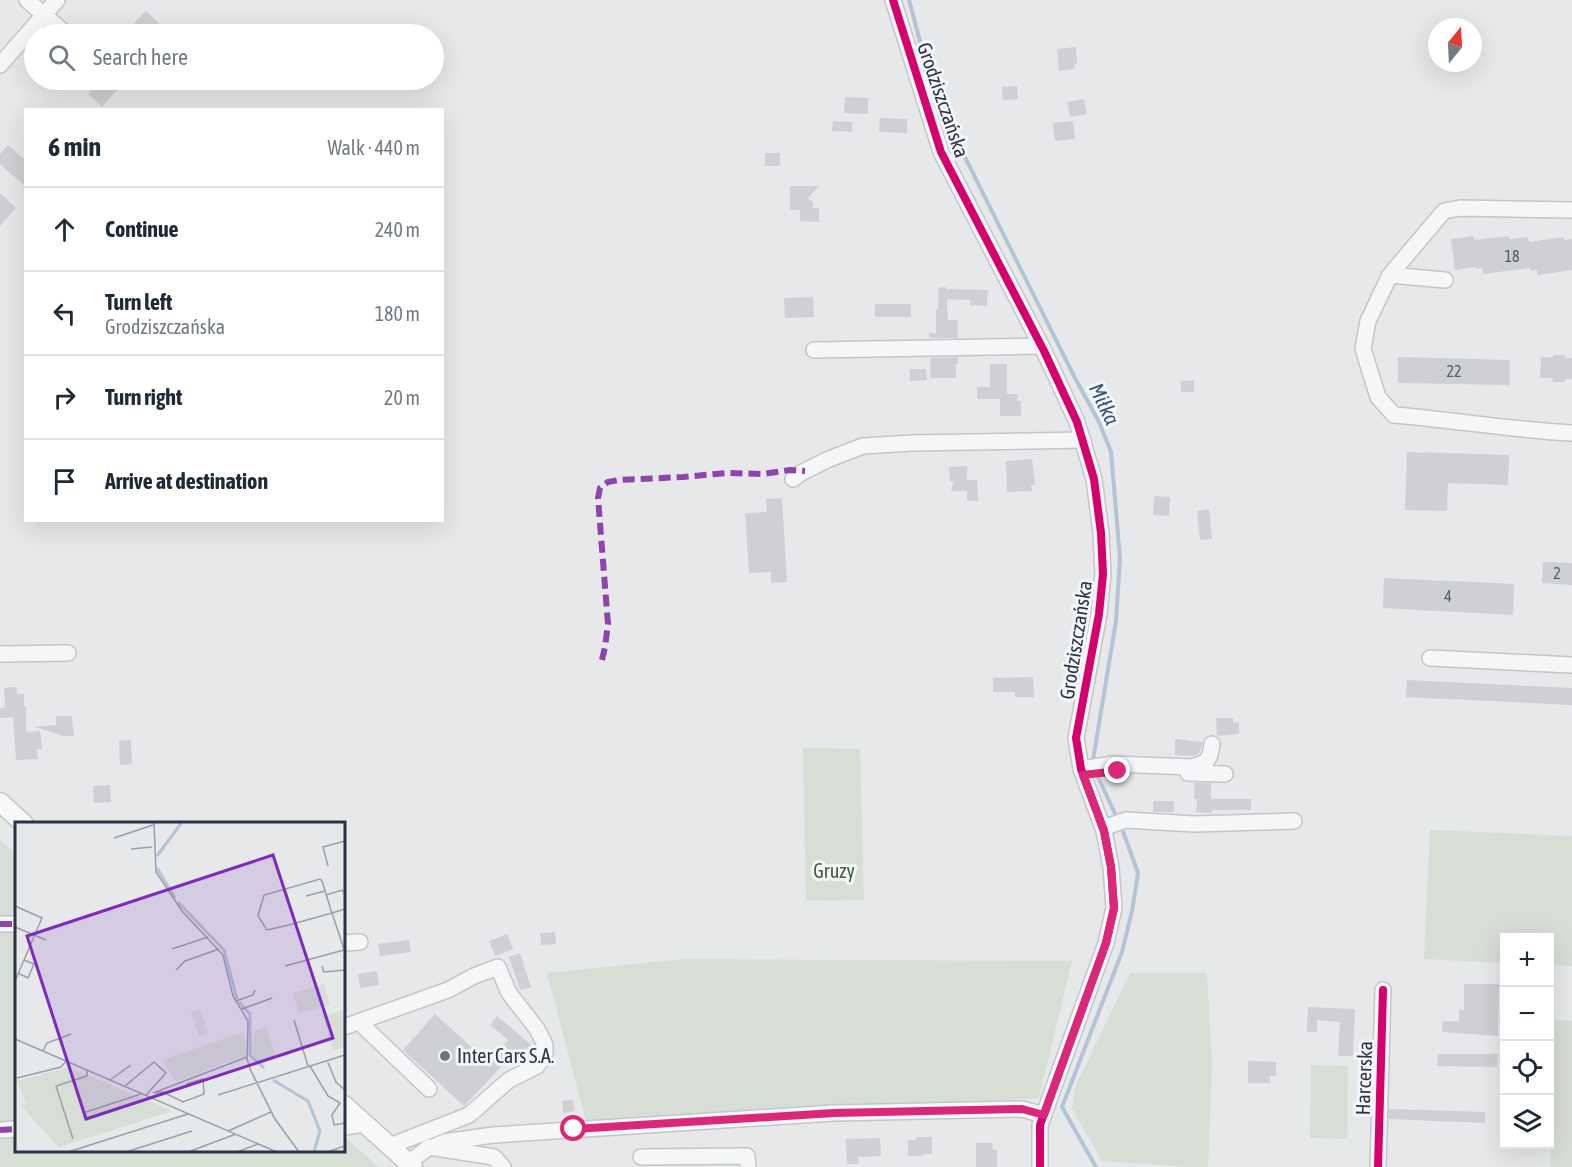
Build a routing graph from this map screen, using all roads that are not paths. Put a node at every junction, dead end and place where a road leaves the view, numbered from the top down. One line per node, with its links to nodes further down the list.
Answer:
1 (27, 0): 4 (street)
2 (57, 0): 4 (street)
3 (893, 0): 12 (street, Grodziszczańska)
4 (44, 15): 5 (street); 6 (street)
5 (36, 24)
6 (54, 24)
7 (24, 38): 8 (street)
8 (0, 65)
9 (1572, 210): 10 (street)
10 (1390, 275): 11 (street); 14 (street)
11 (1445, 280)
12 (1041, 346): 13 (street); 15 (street, Grodziszczańska)
13 (814, 350)
14 (1572, 433)
15 (1083, 440): 16 (street); 22 (street, Grodziszczańska)
16 (793, 479)
17 (68, 653): 18 (street)
18 (0, 654)
19 (1430, 658): 20 (street)
20 (1572, 665)
21 (1212, 744): 22 (street)
22 (1082, 772): 23 (street); 27 (street, Grodziszczańska)
23 (1226, 774)
24 (0, 802): 26 (main road)
25 (1294, 821): 27 (street)
26 (22, 822)
27 (1103, 828): 35 (street, Grodziszczańska)
28 (360, 942): 29 (street)
29 (345, 944)
30 (1383, 990): 47 (street, Harcerska)
31 (359, 1022): 32 (street); 33 (street); 40 (street)
32 (345, 1027)
33 (429, 1089)
34 (345, 1106): 36 (main road)
35 (1044, 1115): 41 (street); 46 (street, Grodziszczańska)
36 (365, 1124): 37 (street); 40 (main road)
37 (345, 1127)
38 (15, 1129): 39 (street)
39 (0, 1130)
40 (390, 1146): 43 (main road)
41 (433, 1148): 43 (street); 44 (street)
42 (641, 1157): 45 (street)
43 (411, 1165)
44 (503, 1167)
45 (748, 1167)
46 (1040, 1167)
47 (1378, 1167)

